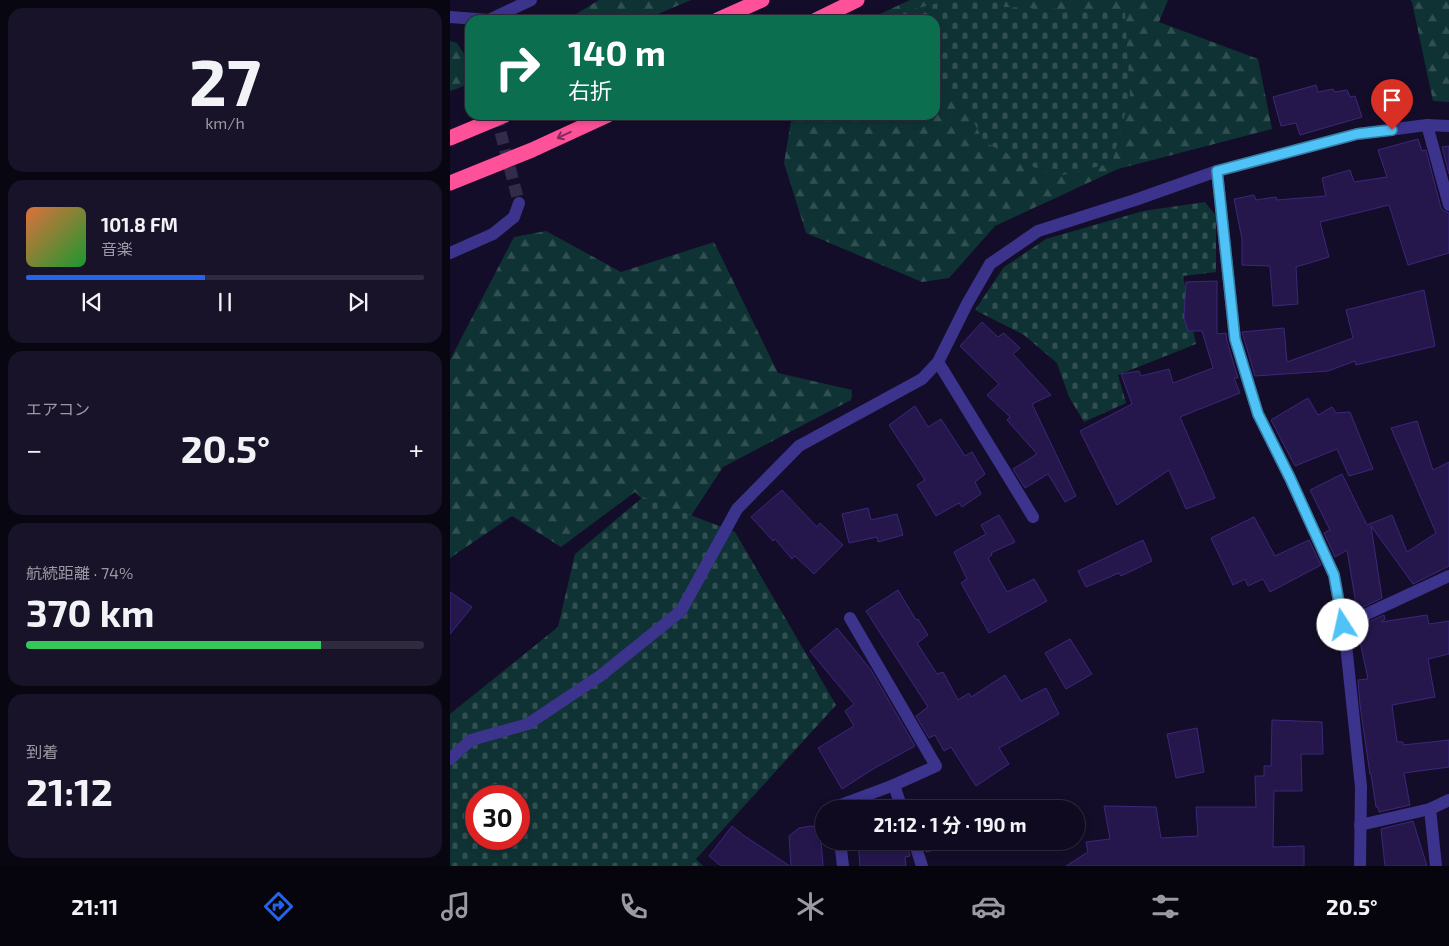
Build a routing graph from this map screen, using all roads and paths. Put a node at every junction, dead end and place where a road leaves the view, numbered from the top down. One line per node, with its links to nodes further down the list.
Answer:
1 (531, 0): 4 (street)
2 (762, 0): 5 (highway)
3 (857, 0): 6 (highway)
4 (500, 15)
5 (729, 15)
6 (826, 15)
7 (450, 17): 8 (street)
8 (465, 18)
9 (492, 120): 13 (highway)
10 (597, 120): 15 (highway, one-way to 15)
11 (1427, 125): 12 (street); 14 (street); 17 (street)
12 (1449, 126)
13 (450, 138)
14 (1217, 171): 19 (street); 23 (street)
15 (450, 183)
16 (519, 203): 18 (street)
17 (1449, 206)
18 (450, 253)
19 (938, 362): 20 (street); 24 (street)
20 (1033, 517)
21 (1449, 576): 23 (street)
22 (850, 618): 25 (street)
23 (1343, 625): 30 (street)
24 (450, 759)
25 (894, 785): 26 (street); 27 (street)
26 (854, 800)
27 (899, 800)
28 (1449, 800): 29 (street)
29 (1430, 809): 30 (street); 36 (street)
30 (1360, 825): 35 (street)
31 (841, 850): 33 (street)
32 (917, 850): 34 (street)
33 (843, 866)
34 (922, 866)
35 (1360, 866)
36 (1436, 866)

